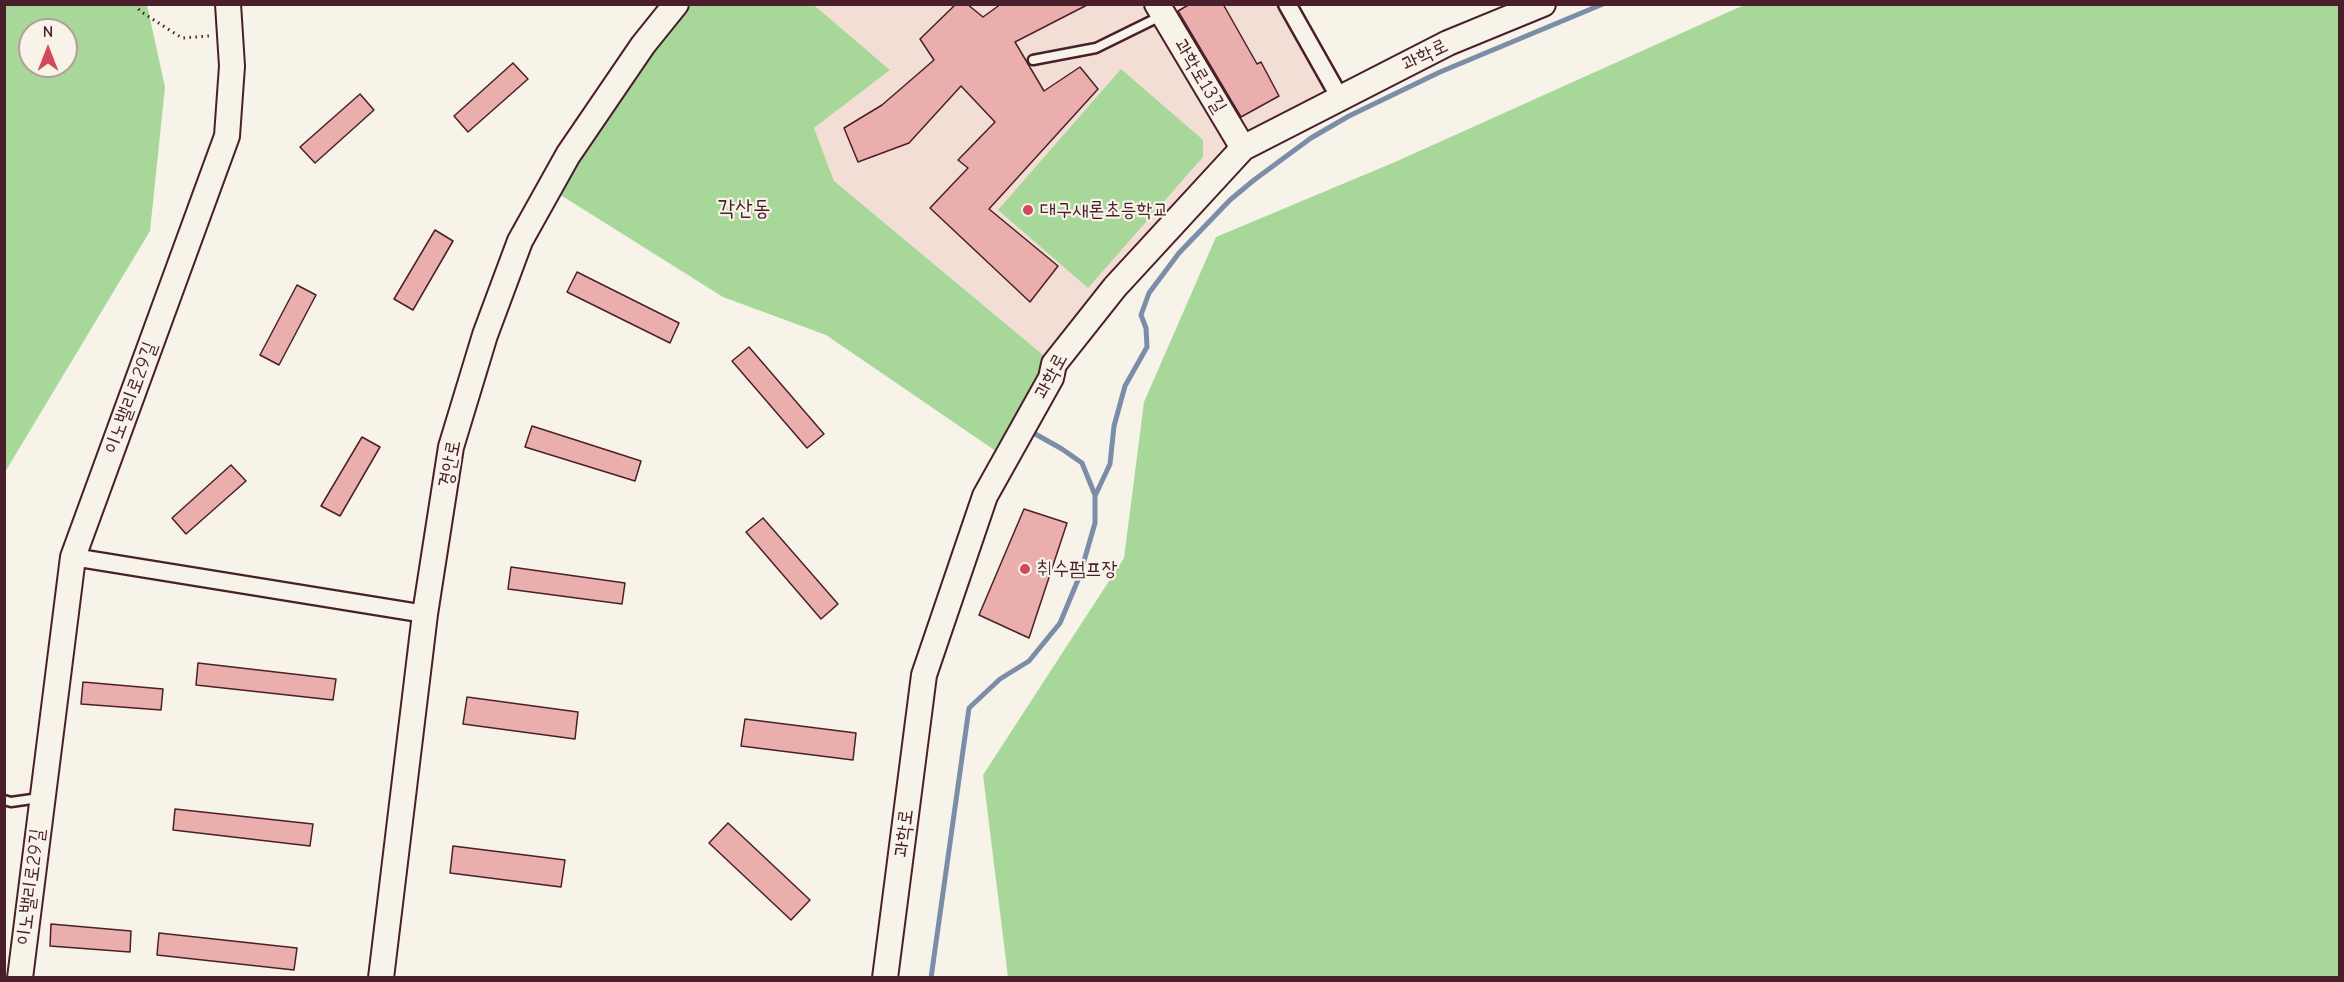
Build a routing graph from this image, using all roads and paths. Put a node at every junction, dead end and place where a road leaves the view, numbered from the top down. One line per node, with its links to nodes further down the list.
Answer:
1 (135, 4): 7 (path)
2 (228, 4): 7 (street, 이노밸리로29길)
3 (676, 4): 12 (street, 경안로)
4 (1287, 4): 9 (street)
5 (1543, 4): 9 (street, 과학로)
6 (1160, 10): 8 (lane); 10 (street, 과학로13길)
7 (230, 34): 11 (street, 이노밸리로29길)
8 (1033, 60)
9 (1340, 98): 10 (street, 과학로)
10 (1244, 148): 17 (street, 과학로)
11 (73, 557): 12 (street); 13 (street, 이노밸리로29길)
12 (425, 614): 16 (street, 경안로)
13 (43, 797): 14 (lane, 이노밸리로29길); 15 (street, 이노밸리로29길)
14 (4, 800)
15 (20, 978)
16 (381, 978)
17 (885, 978)

